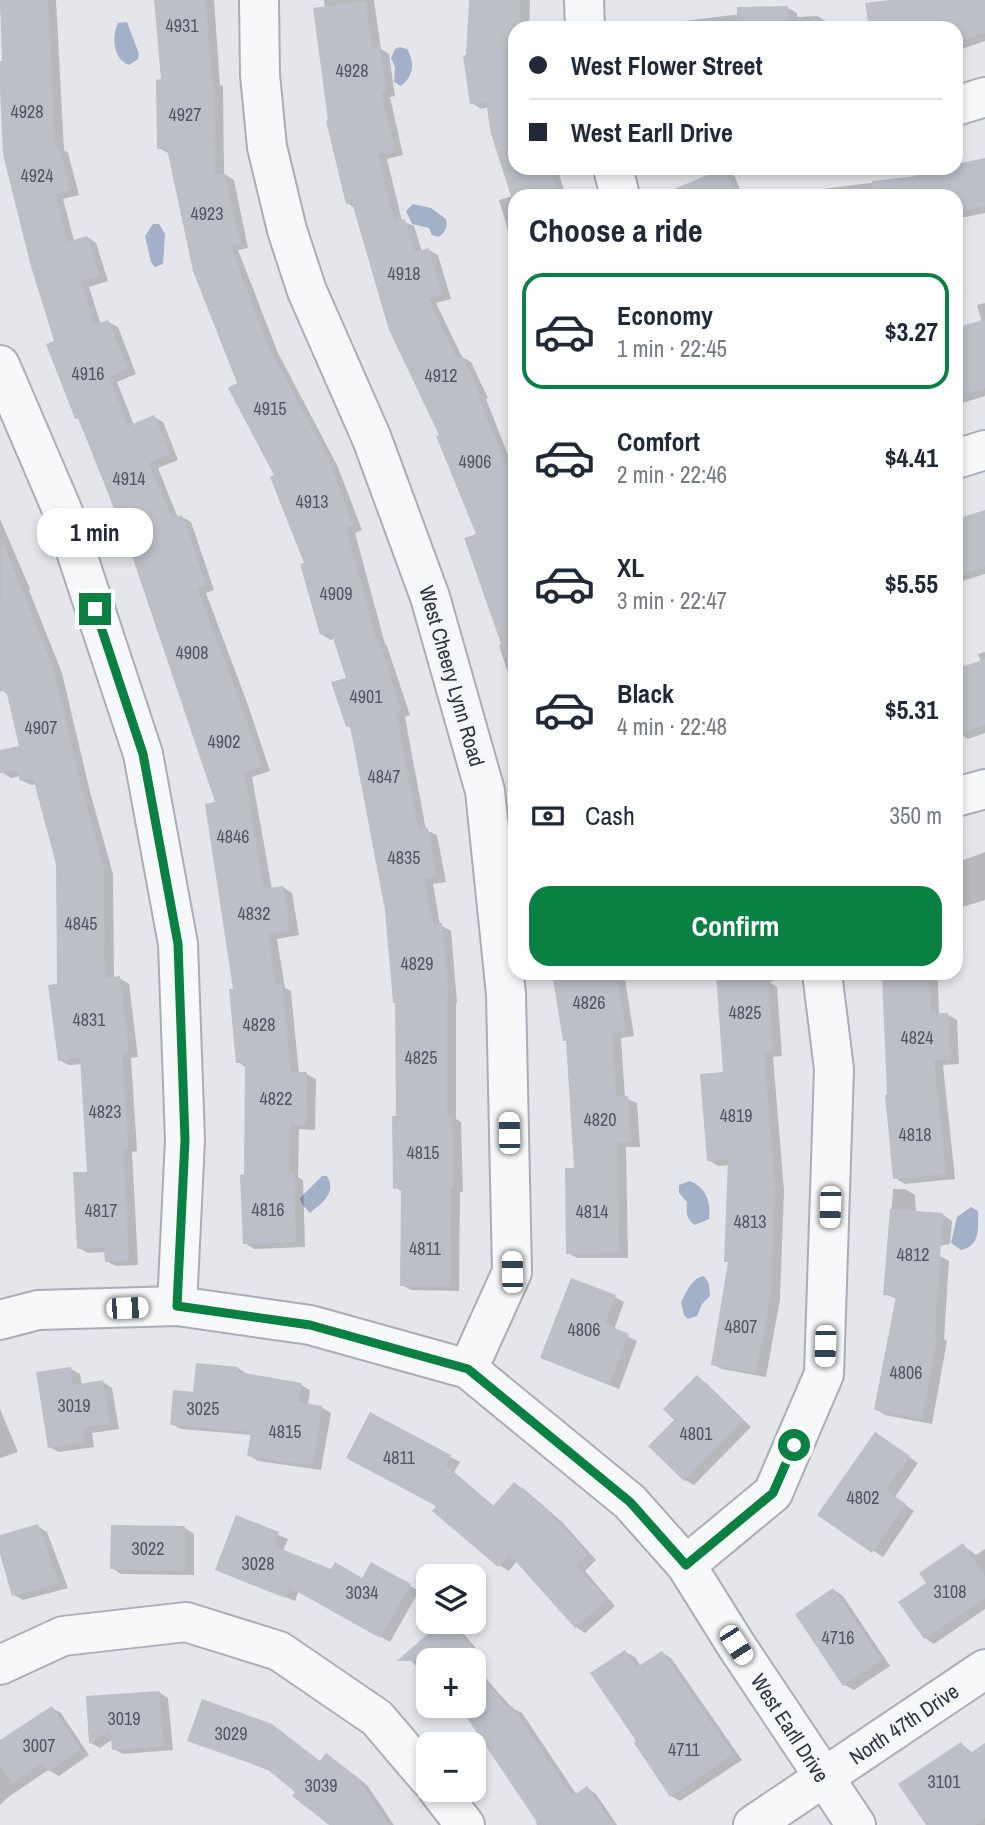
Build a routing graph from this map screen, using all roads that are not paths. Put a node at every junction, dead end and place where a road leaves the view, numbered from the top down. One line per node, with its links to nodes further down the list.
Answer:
1 (259, 0): 14 (street, West Cheery Lynn Road)
2 (584, 0): 3 (street)
3 (585, 21)
4 (985, 97): 5 (street)
5 (963, 104)
6 (0, 365): 12 (street)
7 (985, 450): 8 (street)
8 (963, 457)
9 (985, 789): 10 (street)
10 (963, 795)
11 (823, 980): 15 (street)
12 (177, 1306): 13 (street, West Earll Drive); 14 (street, West Earll Drive)
13 (0, 1320)
14 (468, 1369): 15 (street, West Earll Drive)
15 (686, 1565): 19 (street, West Earll Drive)
16 (0, 1665): 18 (street)
17 (985, 1669): 19 (street, North 47th Drive)
18 (416, 1764)
19 (823, 1778): 22 (street, North 47th Drive); 23 (street, West Earll Drive)
20 (447, 1802): 21 (street)
21 (465, 1825)
22 (753, 1825)
23 (856, 1825)

